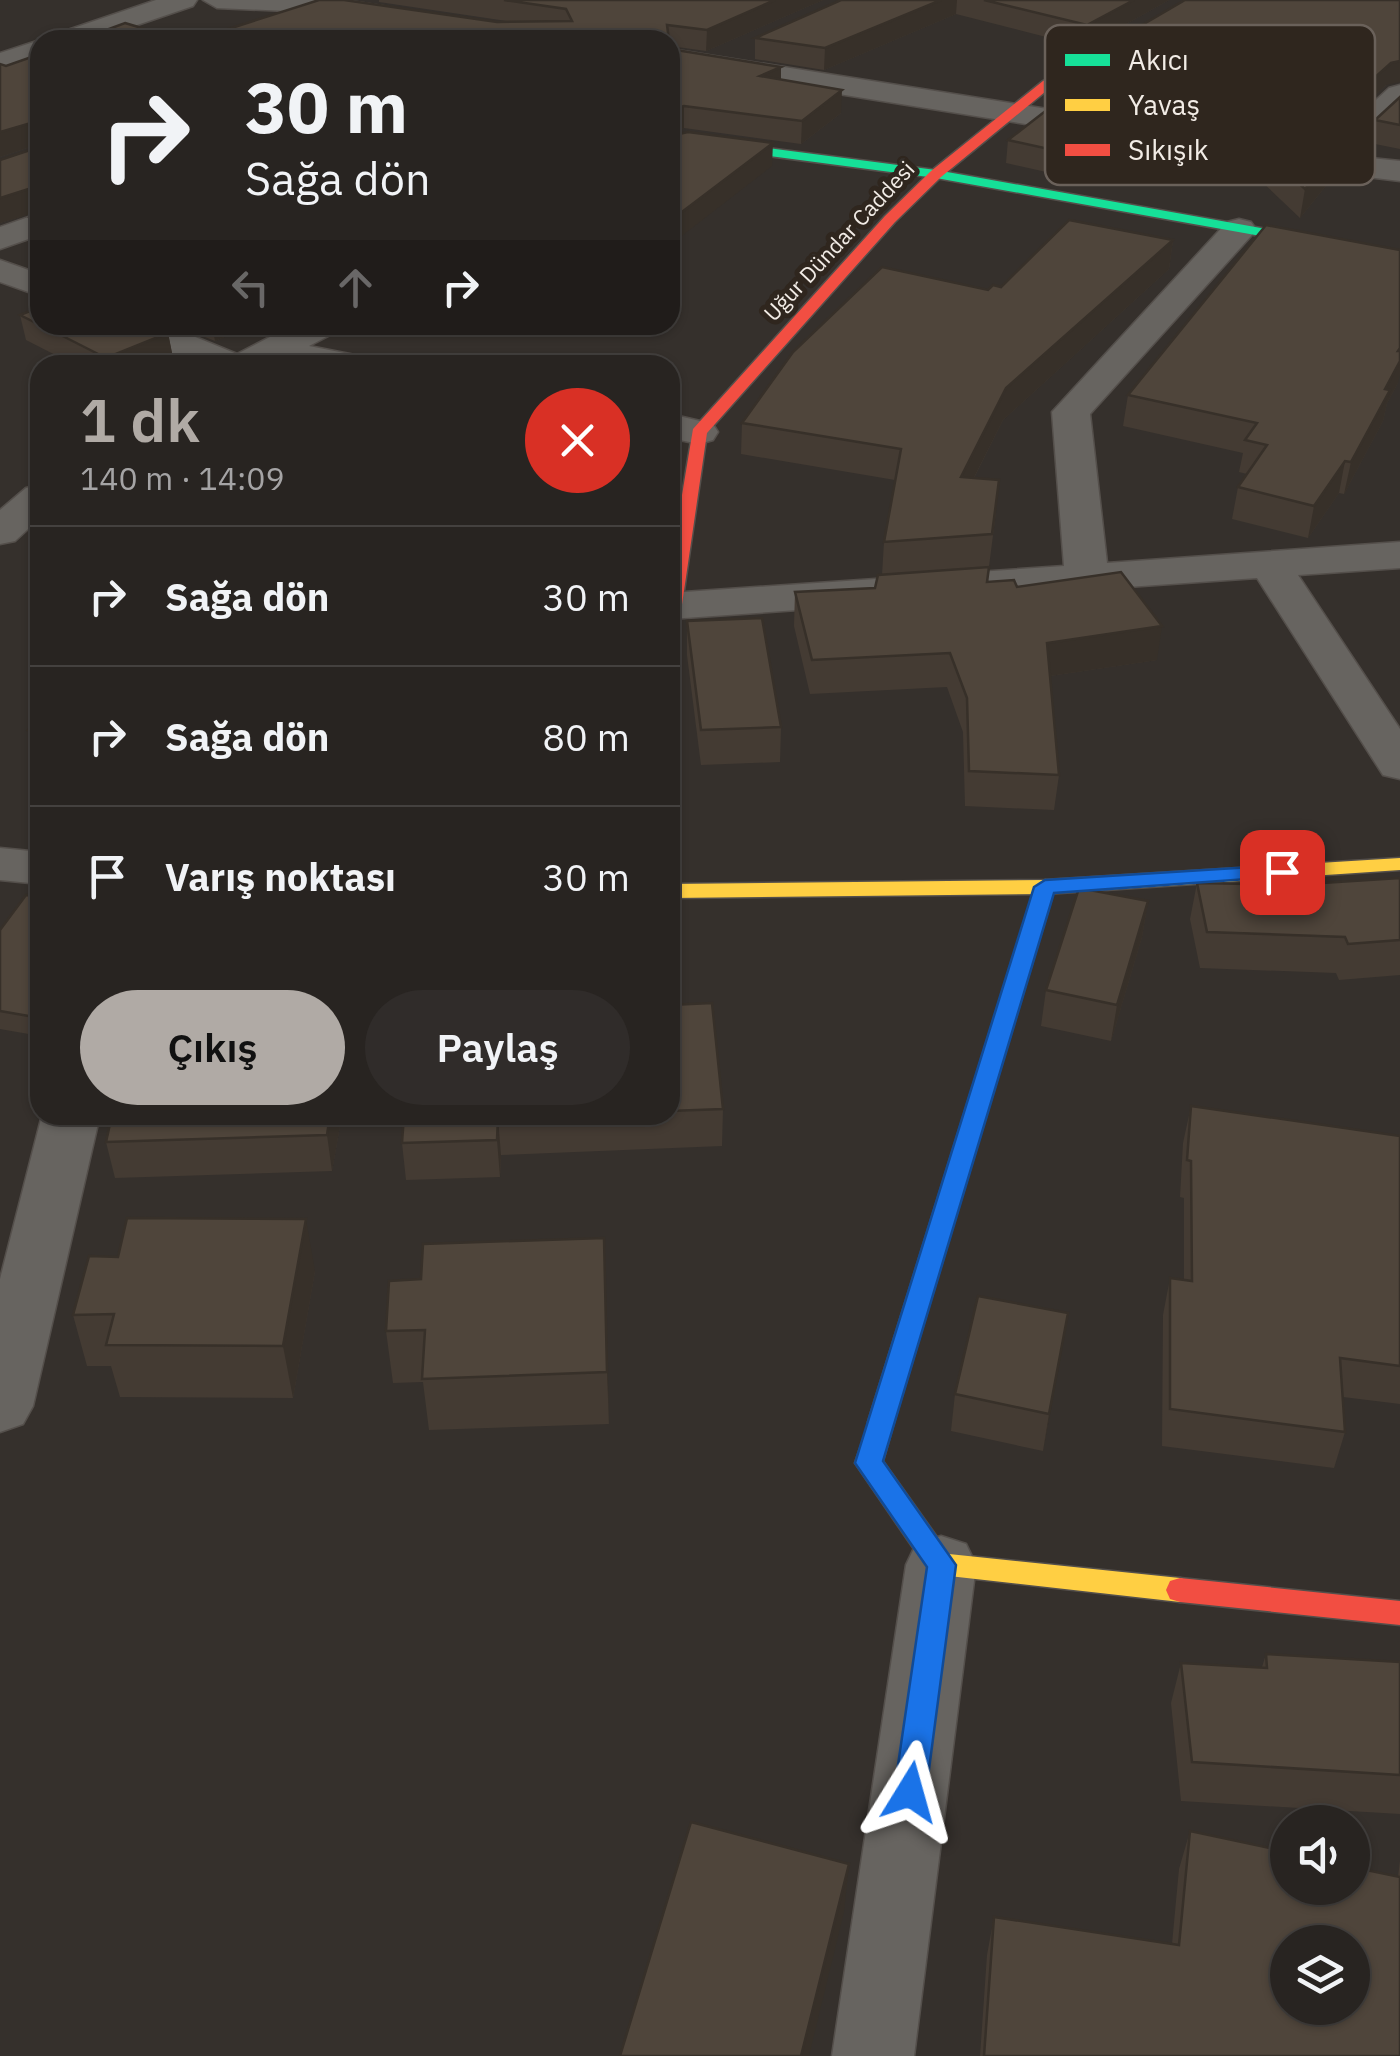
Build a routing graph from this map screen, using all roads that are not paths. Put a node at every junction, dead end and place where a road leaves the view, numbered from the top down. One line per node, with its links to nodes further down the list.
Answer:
1 (183, 0): 6 (street)
2 (217, 0): 4 (street)
3 (1197, 0): 5 (street, Uğur Dündar Caddesi)
4 (316, 2): 7 (street)
5 (1152, 25)
6 (95, 30)
7 (382, 30)
8 (765, 40): 12 (street)
9 (30, 52): 11 (street)
10 (680, 59): 12 (street)
11 (0, 62)
12 (711, 64): 15 (street)
13 (1045, 86): 15 (street, Uğur Dündar Caddesi)
14 (1400, 94): 16 (street)
15 (1010, 114): 17 (street); 21 (street, Uğur Dündar Caddesi)
16 (1375, 118)
17 (1045, 120)
18 (680, 143): 21 (street)
19 (1375, 169): 20 (street)
20 (1400, 171)
21 (936, 174): 23 (street); 32 (street, Uğur Dündar Caddesi)
22 (30, 227): 24 (street)
23 (1238, 229): 25 (street); 39 (street)
24 (0, 239)
25 (1400, 257)
26 (0, 270): 27 (street)
27 (30, 282)
28 (160, 335): 30 (street)
29 (301, 335): 31 (street)
30 (206, 355)
31 (263, 355)
32 (685, 429): 33 (street, Uğur Dündar Caddesi)
33 (680, 495)
34 (30, 506): 35 (street)
35 (0, 534): 36 (street)
36 (30, 538)
37 (1400, 555): 38 (street)
38 (1270, 565): 39 (street); 41 (street)
39 (1087, 579): 40 (street)
40 (680, 612)
41 (1400, 765)
42 (1400, 864): 43 (street)
43 (1045, 887): 44 (street); 47 (street)
44 (680, 890)
45 (68, 1125): 46 (street)
46 (0, 1406)
47 (942, 1565): 48 (street); 49 (street)
48 (1400, 1613)
49 (873, 2056)

